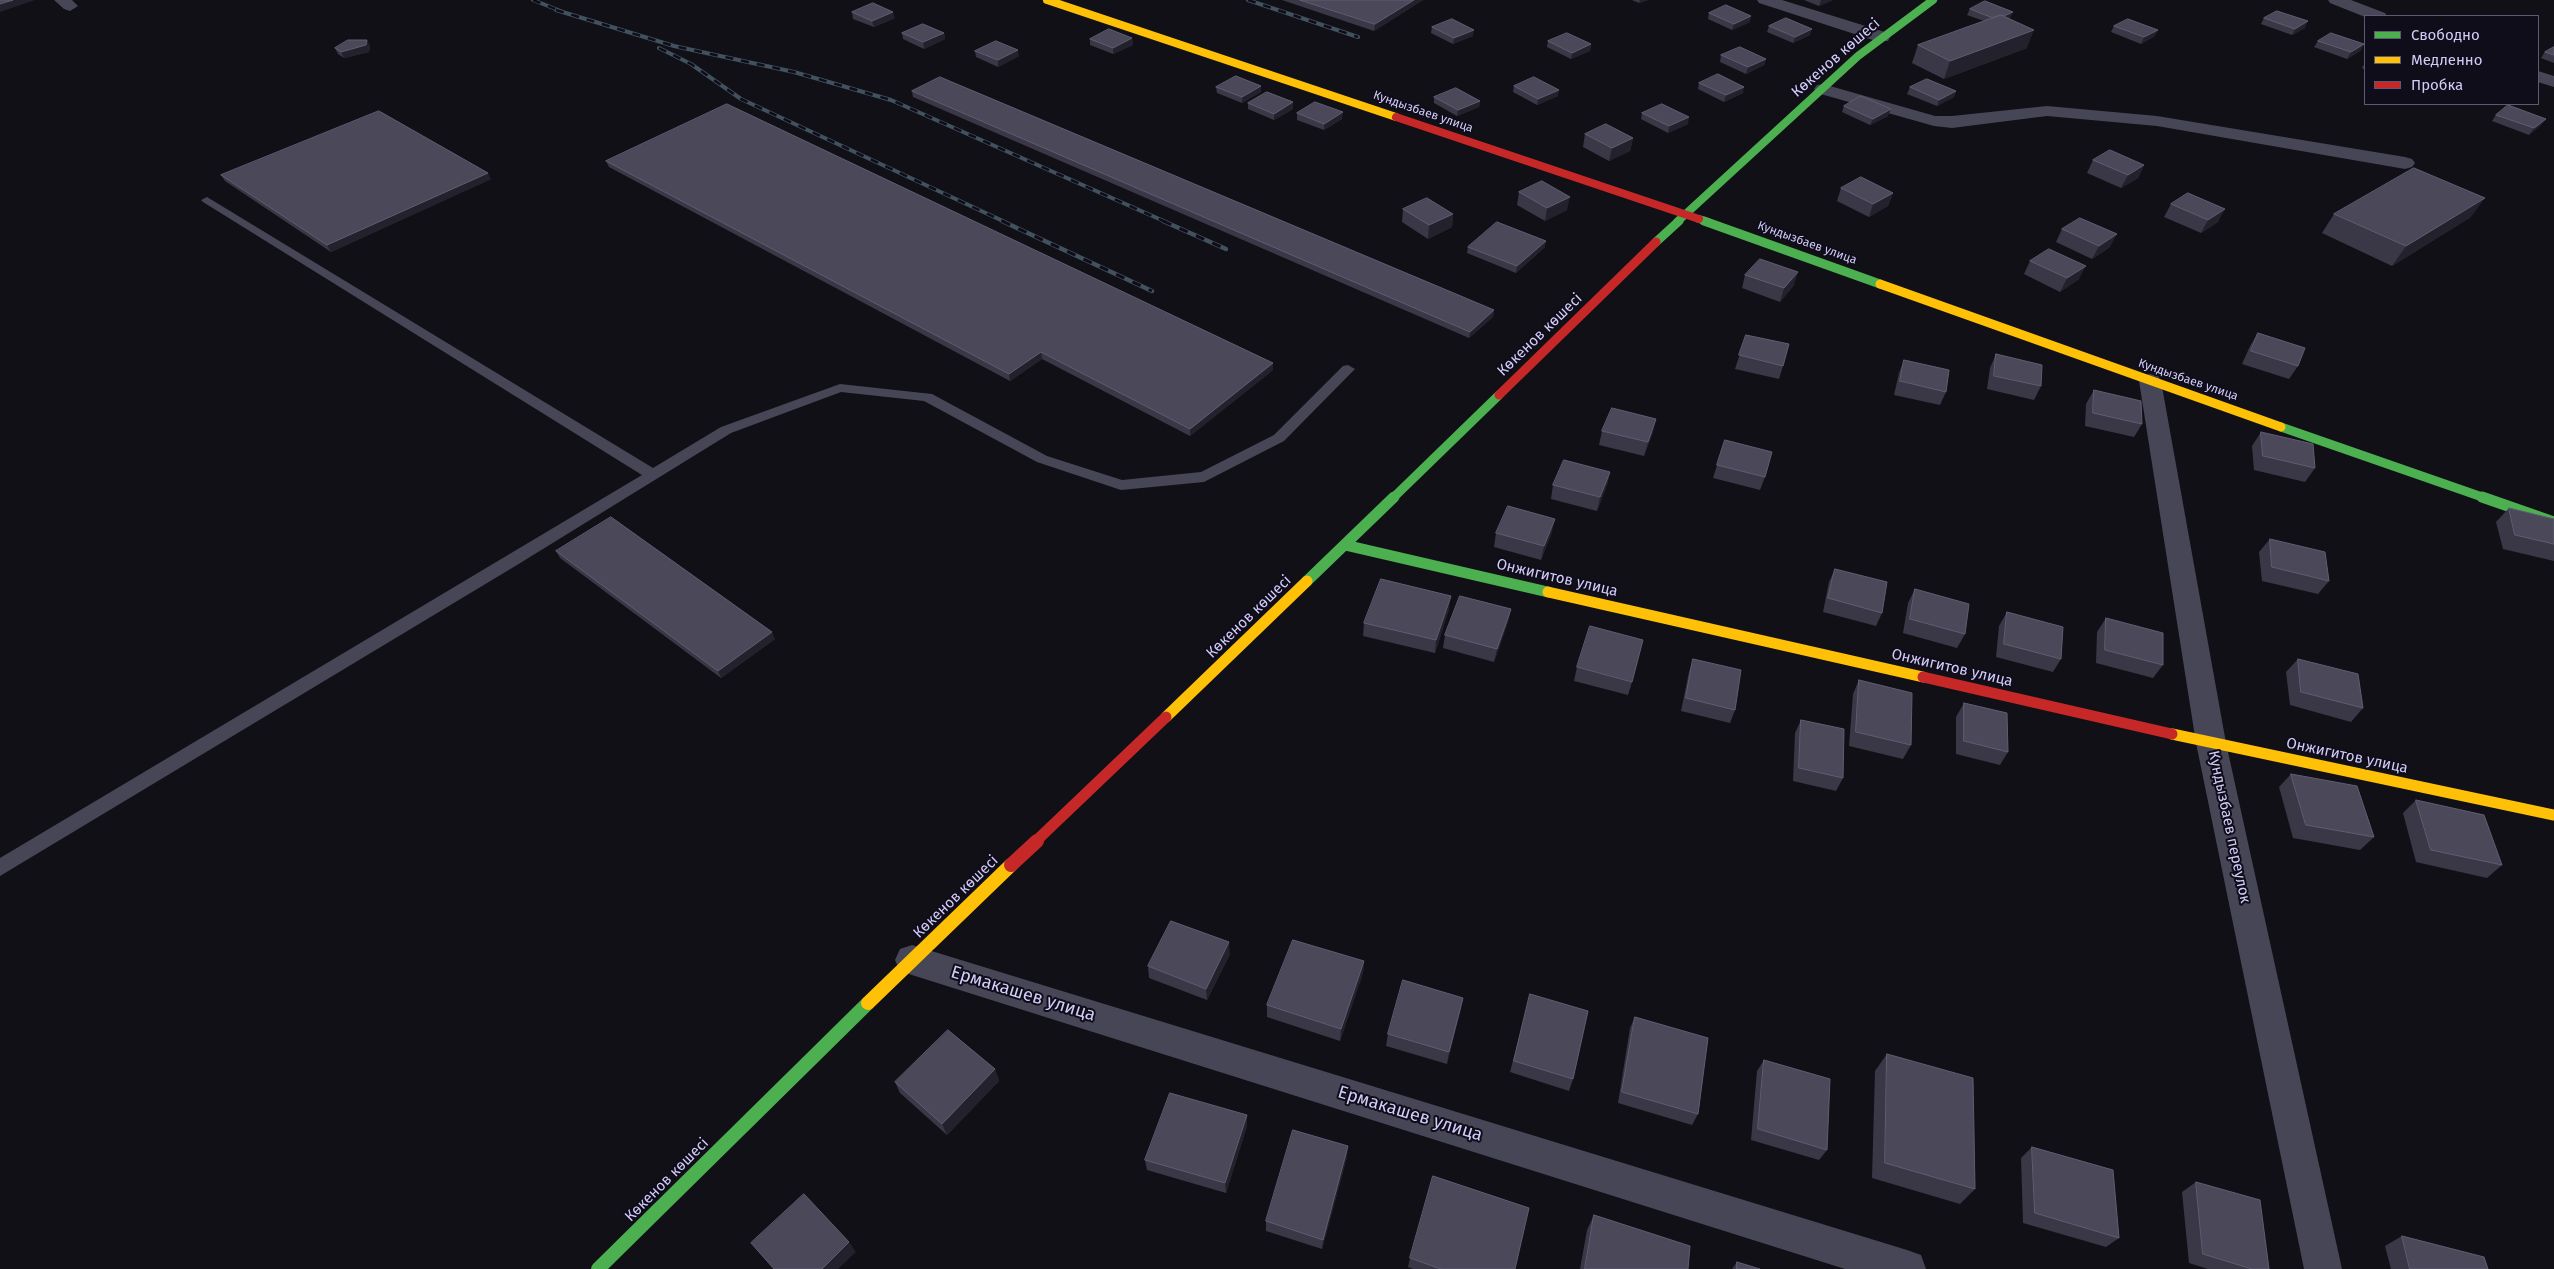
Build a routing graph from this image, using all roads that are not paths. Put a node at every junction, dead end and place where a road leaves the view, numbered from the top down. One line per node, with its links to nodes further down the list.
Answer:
1 (1047, 0): 12 (street, Кундызбаев улица)
2 (1765, 0): 6 (street)
3 (1933, 0): 6 (street, Көкенов көшесі)
4 (2336, 0): 5 (street)
5 (2376, 15)
6 (1882, 37): 9 (street, Көкенов көшесі)
7 (2539, 76): 8 (street)
8 (2554, 82)
9 (1823, 89): 10 (street); 12 (street, Көкенов көшесі)
10 (2405, 163)
11 (207, 200): 15 (lane)
12 (1686, 214): 14 (street, Кундызбаев улица); 17 (street, Көкенов көшесі)
13 (1348, 369): 15 (lane)
14 (2150, 382): 16 (street, Кундызбаев улица); 18 (street, Кундызбаев переулок)
15 (653, 475): 20 (lane)
16 (2554, 522)
17 (1345, 545): 18 (street, Онжигитов улица); 21 (street, Көкенов көшесі)
18 (2211, 743): 19 (street, Онжигитов улица); 24 (street, Кундызбаев переулок)
19 (2554, 815)
20 (0, 868)
21 (912, 960): 22 (street, Көкенов көшесі); 23 (street, Ермакашев улица)
22 (598, 1269)
23 (1907, 1269)
24 (2323, 1269)

